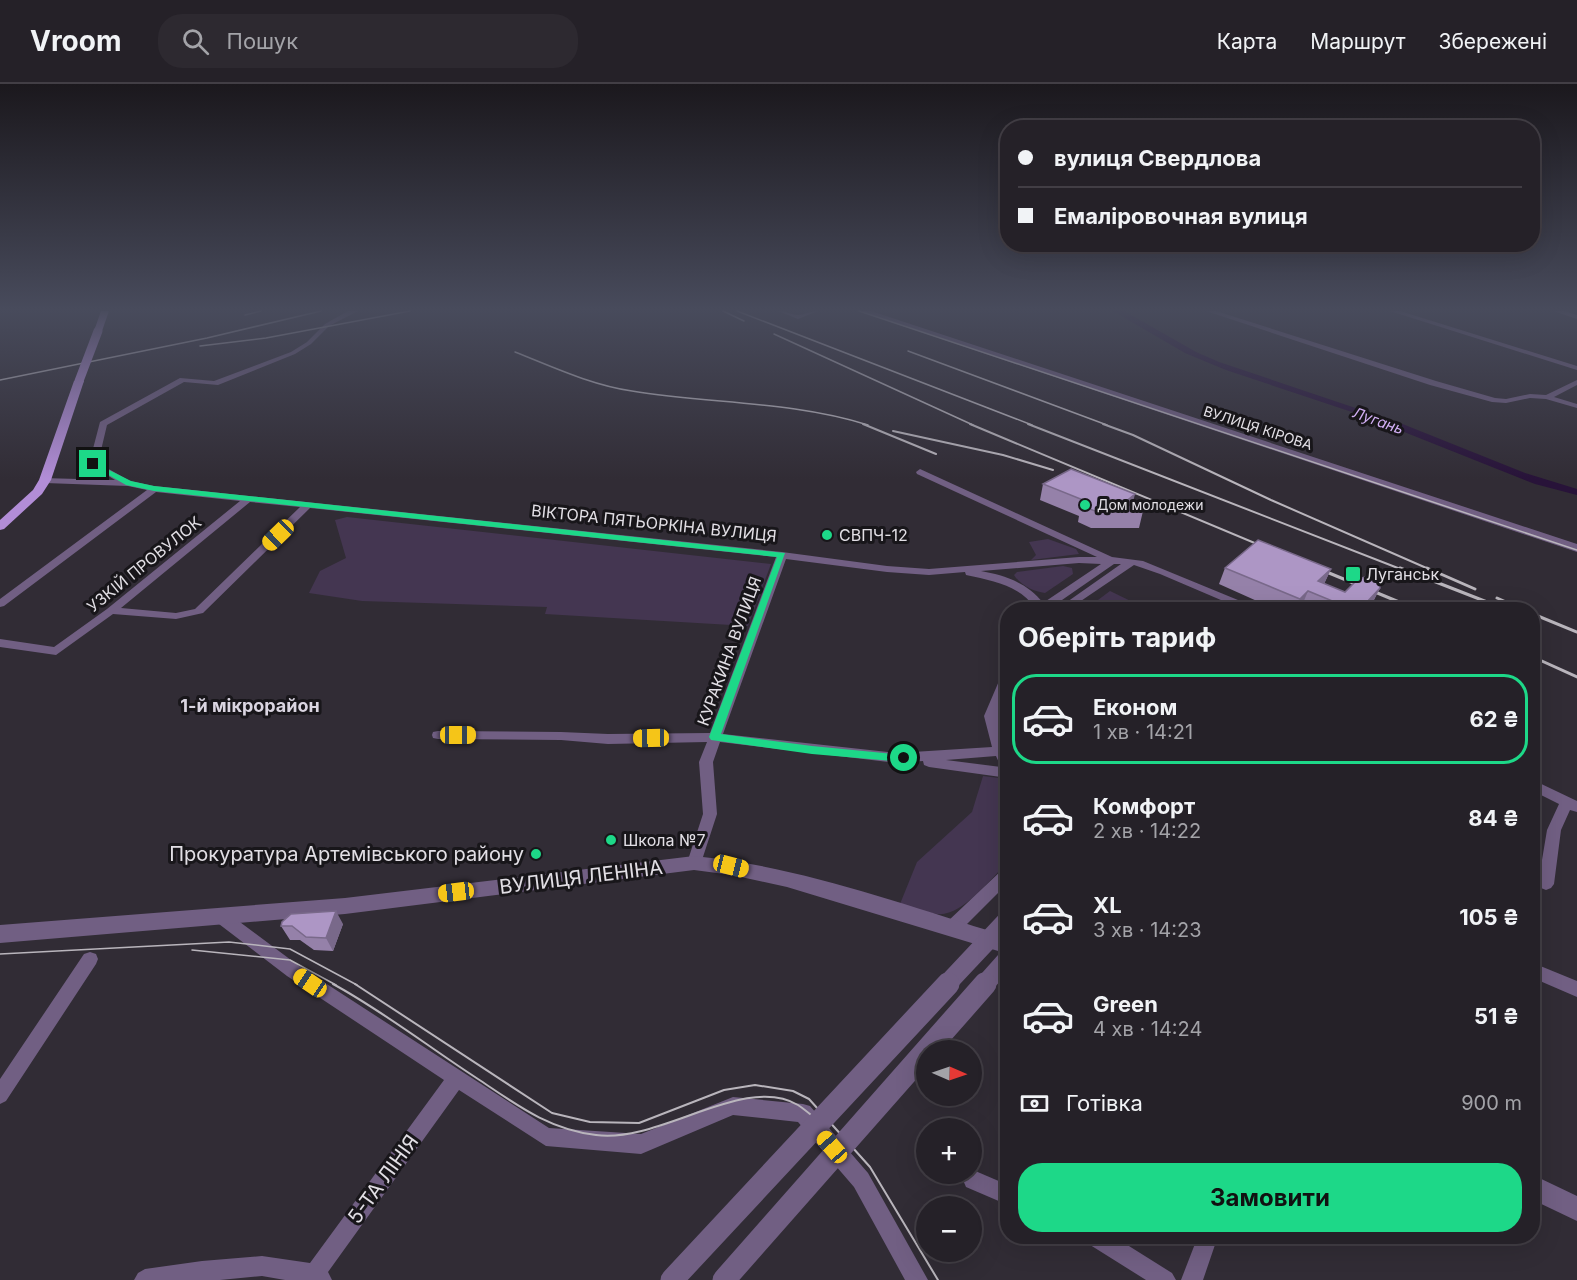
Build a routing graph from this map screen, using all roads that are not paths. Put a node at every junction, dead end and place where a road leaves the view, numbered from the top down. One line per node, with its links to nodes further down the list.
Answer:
1 (84, 367): 9 (main road, bridge)
2 (257, 367): 10 (street)
3 (1030, 367): 15 (street, ВУЛИЦЯ КІРОВА)
4 (1383, 367): 6 (street)
5 (1577, 382): 6 (street)
6 (1547, 397): 7 (street)
7 (1577, 406)
8 (920, 472): 17 (street)
9 (45, 480): 10 (street, ВІКТОРА ПЯТЬОРКІНА ВУЛИЦЯ); 14 (main road)
10 (128, 483): 11 (street, ВІКТОРА ПЯТЬОРКІНА ВУЛИЦЯ)
11 (154, 489): 12 (street, ВІКТОРА ПЯТЬОРКІНА ВУЛИЦЯ); 26 (street)
12 (249, 498): 13 (street, ВІКТОРА ПЯТЬОРКІНА ВУЛИЦЯ); 27 (street, УЗКІЙ ПРОВУЛОК)
13 (309, 504): 16 (street, ВІКТОРА ПЯТЬОРКІНА ВУЛИЦЯ); 27 (street)
14 (0, 526)
15 (1577, 548)
16 (782, 555): 20 (street, ВІКТОРА ПЯТЬОРКІНА ВУЛИЦЯ); 33 (street, КУРАКИНА ВУЛИЦЯ)
17 (1113, 560): 18 (street, ВІКТОРА ПЯТЬОРКІНА ВУЛИЦЯ); 19 (street, ВІКТОРА ПЯТЬОРКІНА ВУЛИЦЯ); 23 (street)
18 (1132, 562): 24 (street); 25 (street, ВІКТОРА ПЯТЬОРКІНА ВУЛИЦЯ)
19 (1024, 564): 20 (street, ВІКТОРА ПЯТЬОРКІНА ВУЛИЦЯ); 21 (street)
20 (929, 572): 21 (street)
21 (1021, 588): 22 (street)
22 (1036, 602)
23 (1052, 602)
24 (1072, 602)
25 (1235, 602)
26 (0, 604)
27 (111, 611): 28 (street, УЗКІЙ ПРОВУЛОК)
28 (0, 643)
29 (1000, 693): 30 (street)
30 (990, 716): 31 (street); 34 (street)
31 (1000, 721)
32 (438, 735): 33 (street)
33 (714, 737): 36 (street); 40 (street, КУРАКИНА ВУЛИЦЯ)
34 (1000, 743)
35 (1000, 751): 36 (street)
36 (904, 758): 37 (street)
37 (1000, 772)
38 (1540, 789): 39 (street)
39 (1572, 805): 42 (street)
40 (694, 863): 43 (street, ВУЛИЦЯ ЛЕНІНА); 44 (street, ВУЛИЦЯ ЛЕНІНА)
41 (1000, 881): 44 (street)
42 (1546, 884)
43 (220, 916): 46 (street, ВУЛИЦЯ ЛЕНІНА); 52 (street)
44 (953, 927): 47 (street, ВУЛИЦЯ ЛЕНІНА)
45 (1000, 928): 62 (street, bridge)
46 (0, 934)
47 (1000, 942)
48 (90, 959): 53 (street)
49 (1000, 967): 63 (street, bridge)
50 (1540, 973): 51 (street)
51 (1577, 989)
52 (456, 1079): 60 (street, 5-ТА ЛІНІЯ); 64 (street)
53 (0, 1095)
54 (982, 1184): 56 (street)
55 (1540, 1190): 57 (street)
56 (1000, 1192)
57 (1577, 1209)
58 (1107, 1244): 65 (street)
59 (1205, 1244): 66 (street)
60 (315, 1278): 61 (street)
61 (145, 1280)
62 (672, 1280)
63 (724, 1280)
64 (917, 1280)
65 (1166, 1280)
66 (1192, 1280)

